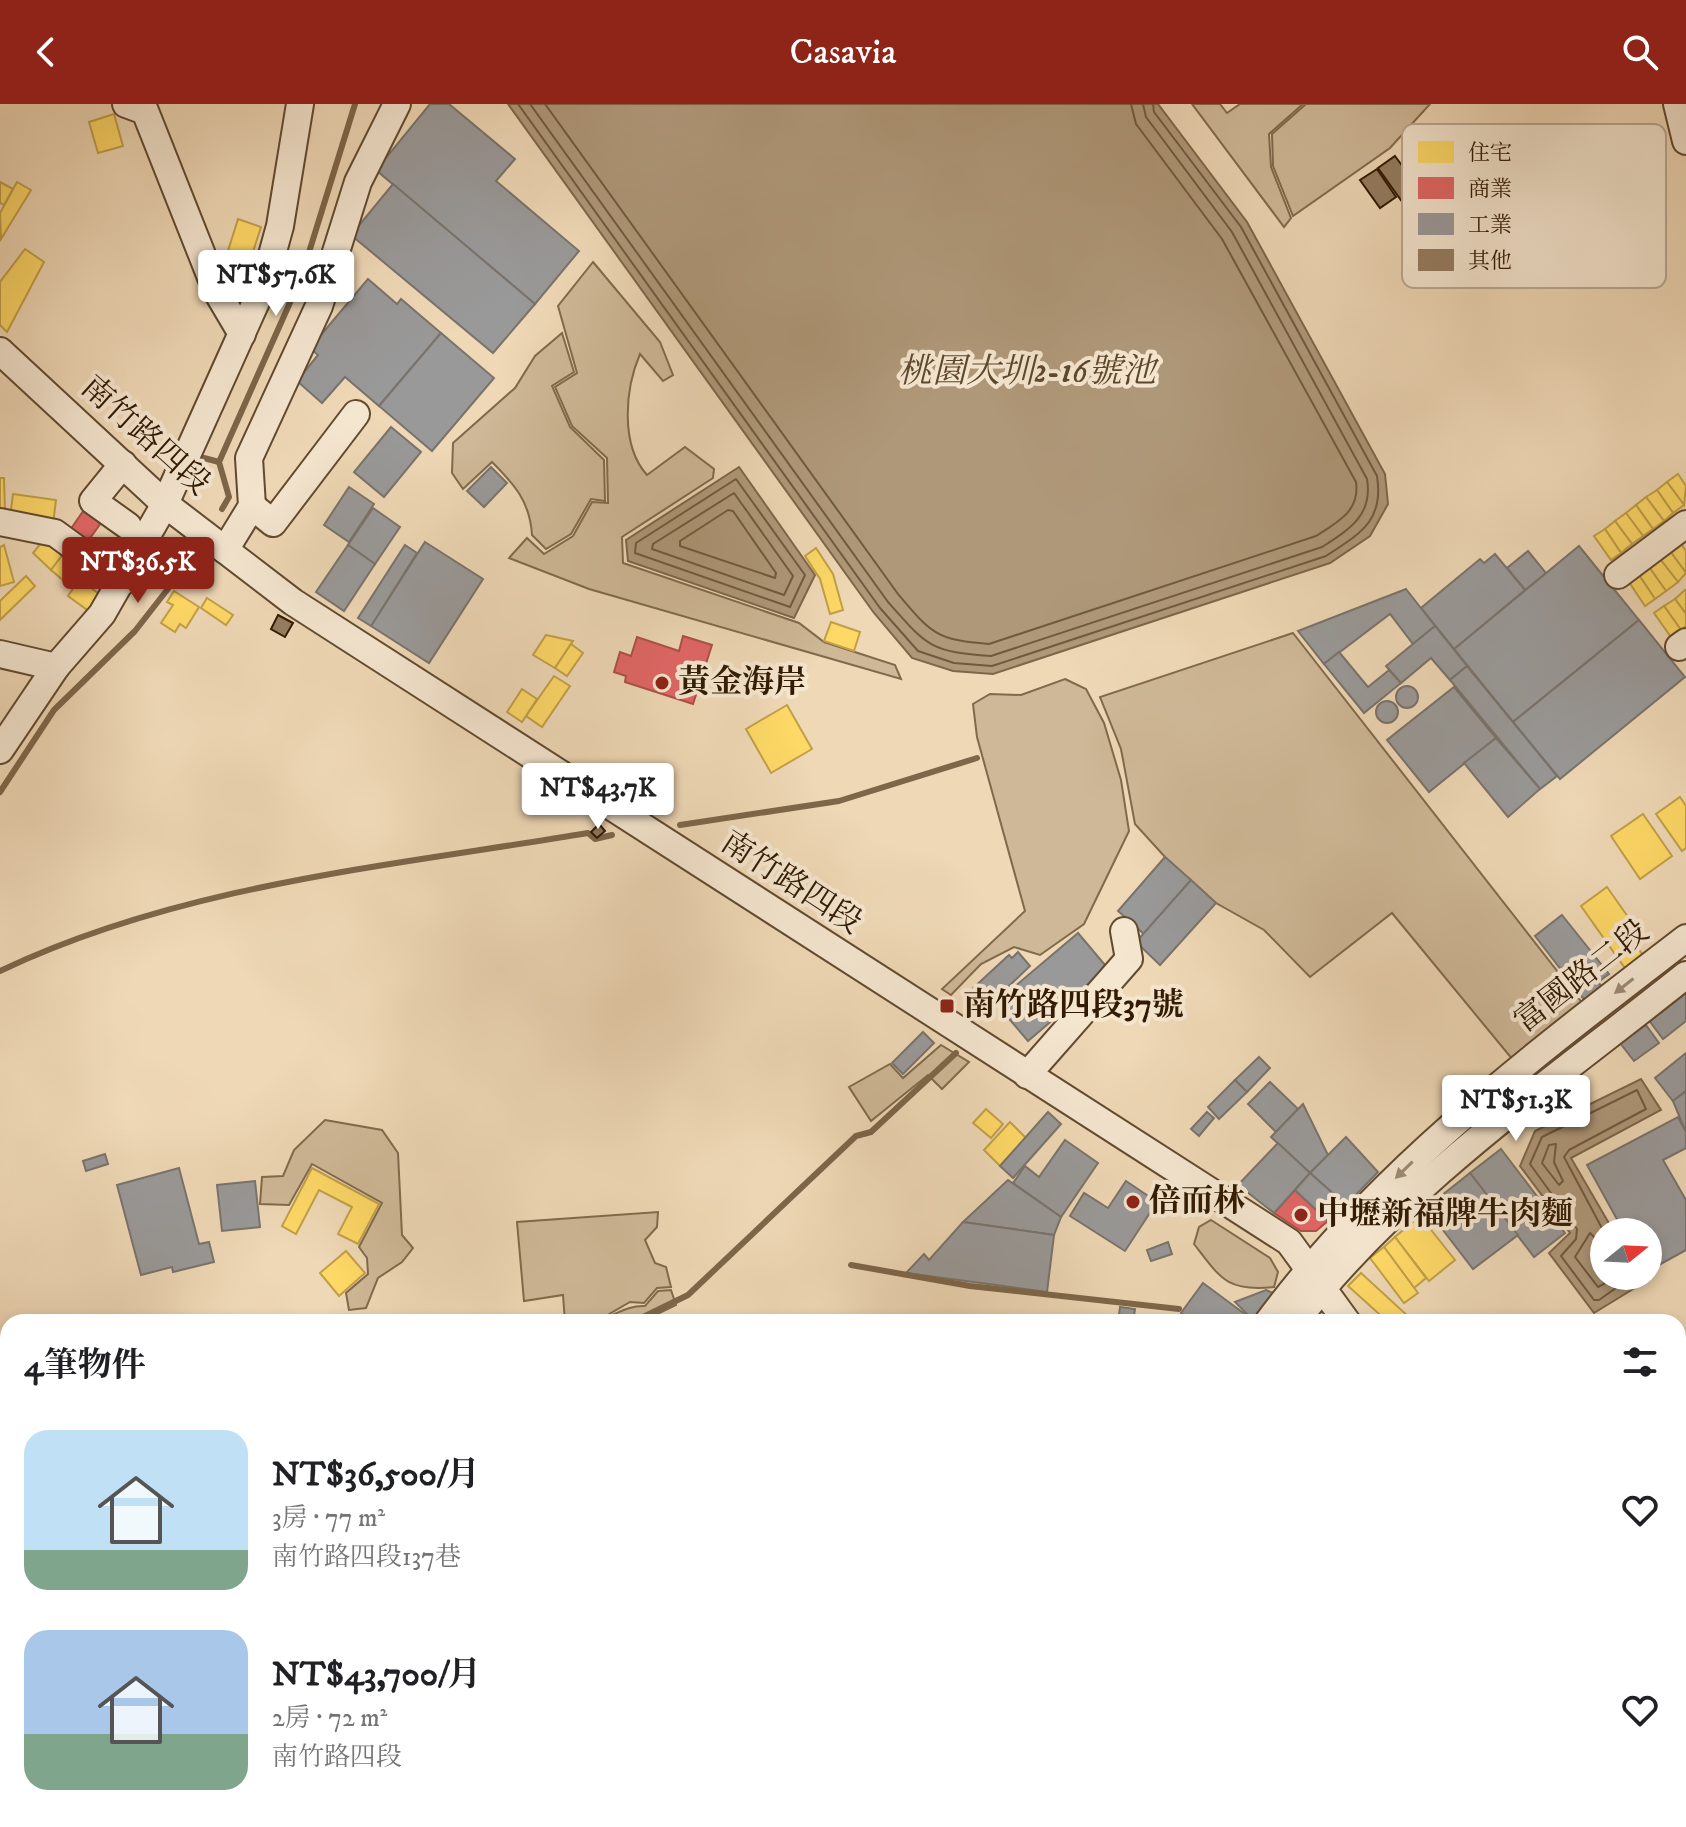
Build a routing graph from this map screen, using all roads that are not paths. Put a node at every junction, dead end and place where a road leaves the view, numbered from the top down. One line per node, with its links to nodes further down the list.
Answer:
1 (126, 104): 6 (street)
2 (300, 104): 6 (street)
3 (397, 104): 11 (street)
4 (1677, 104): 5 (street)
5 (1686, 141)
6 (242, 334): 10 (street)
7 (0, 351): 9 (street, 南竹路四段)
8 (356, 414): 11 (street)
9 (123, 464): 10 (street, 南竹路四段); 14 (street)
10 (165, 504): 15 (street, 南竹路四段); 17 (street)
11 (252, 506): 15 (street)
12 (0, 522): 17 (street)
13 (1686, 524): 16 (street)
14 (128, 526)
15 (225, 550): 24 (street, 南竹路四段)
16 (1618, 575)
17 (122, 582): 19 (street)
18 (0, 654): 19 (street)
19 (56, 667): 20 (street)
20 (0, 750)
21 (1124, 931): 24 (street)
22 (1686, 938): 25 (street, 富國路二段, one-way to 25)
23 (1686, 975): 25 (street, 富國路二段)
24 (1027, 1075): 25 (street, 南竹路四段)
25 (1316, 1276): 26 (street); 27 (street); 28 (street, 南竹路四段)
26 (1276, 1314)
27 (1299, 1314)
28 (1342, 1314)

